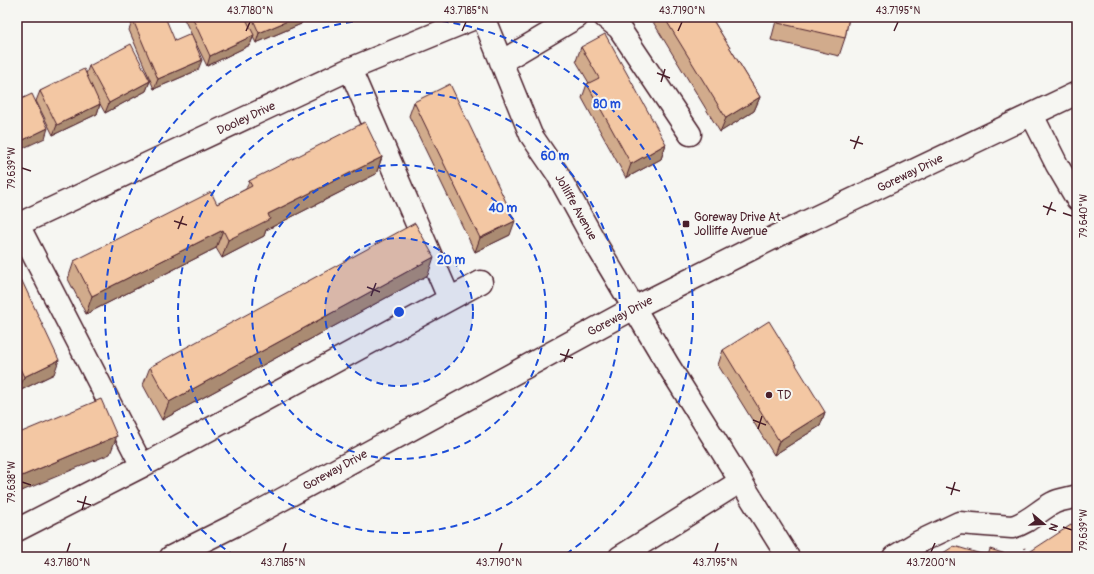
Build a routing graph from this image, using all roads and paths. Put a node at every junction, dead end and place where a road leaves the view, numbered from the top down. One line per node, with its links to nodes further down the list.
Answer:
1 (477, 17): 6 (main road, Dooley Drive)
2 (483, 17): 5 (main road, Jolliffe Avenue)
3 (578, 17): 5 (main road)
4 (605, 17): 9 (main road)
5 (501, 62): 14 (main road, Jolliffe Avenue)
6 (350, 69): 11 (main road, Dooley Drive); 13 (main road)
7 (1077, 93): 8 (main road, Goreway Drive)
8 (1032, 114): 10 (main road); 14 (main road, Goreway Drive)
9 (690, 134)
10 (1077, 199)
11 (18, 225): 15 (main road)
12 (481, 282): 13 (main road)
13 (449, 298): 15 (main road)
14 (634, 308): 16 (main road, Jolliffe Avenue); 19 (main road, Goreway Drive)
15 (142, 466): 18 (main road)
16 (741, 481): 20 (main road); 21 (main road, Jolliffe Avenue)
17 (1077, 496): 22 (main road)
18 (17, 530)
19 (171, 557)
20 (620, 557)
21 (788, 557)
22 (894, 557)

